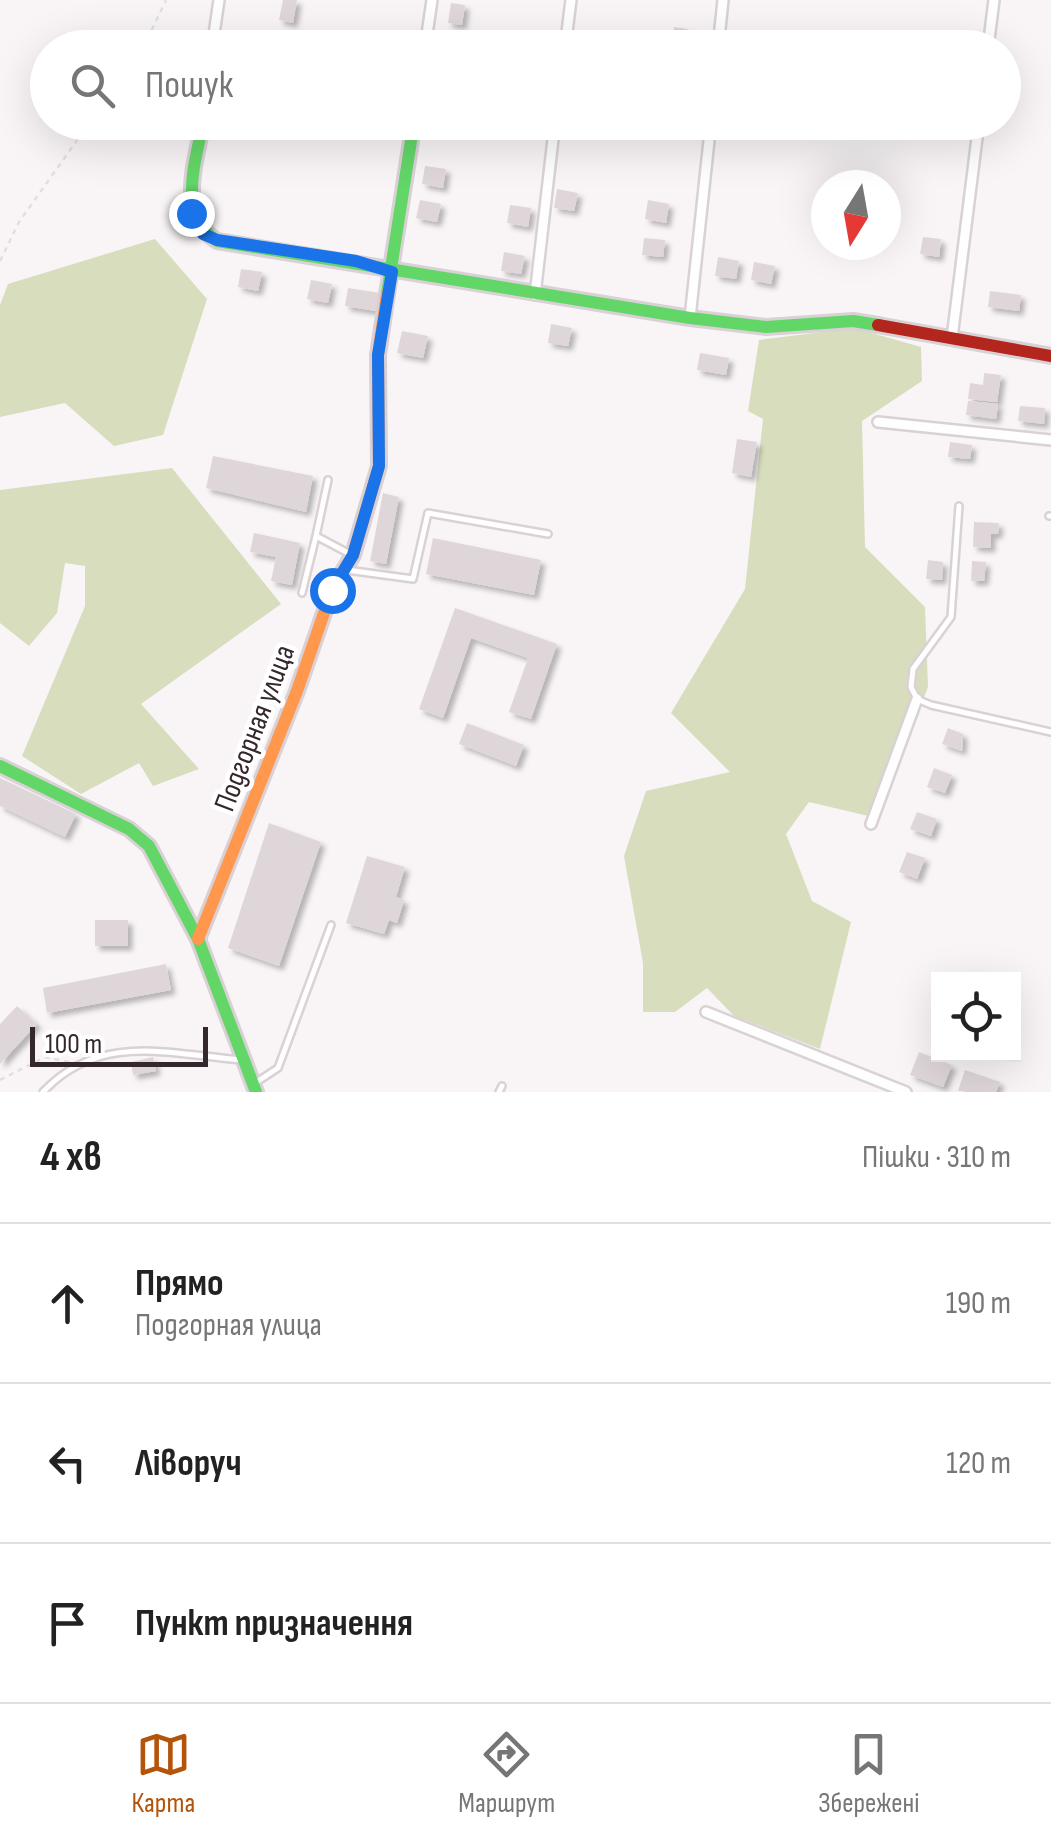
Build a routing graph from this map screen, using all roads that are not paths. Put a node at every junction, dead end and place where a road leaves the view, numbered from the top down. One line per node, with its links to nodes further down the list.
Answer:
1 (219, 0): 6 (street)
2 (432, 0): 7 (street)
3 (571, 0): 8 (street)
4 (724, 0): 9 (street)
5 (994, 0): 10 (street)
6 (215, 30)
7 (428, 30)
8 (567, 30)
9 (720, 30)
10 (990, 30)
11 (200, 140): 16 (street)
12 (411, 140): 16 (street, Подгорная улица)
13 (553, 140): 17 (street)
14 (708, 140): 18 (street)
15 (977, 140): 19 (street)
16 (392, 272): 17 (street); 27 (street, Подгорная улица)
17 (536, 295): 18 (street)
18 (690, 318): 19 (street)
19 (952, 338): 20 (street)
20 (1051, 356)
21 (878, 422): 22 (street)
22 (1051, 440)
23 (328, 480): 26 (lane)
24 (959, 506): 30 (lane)
25 (548, 534): 28 (lane)
26 (316, 536): 27 (lane); 29 (lane)
27 (353, 555): 28 (street, Подгорная улица)
28 (344, 569): 35 (street, Подгорная улица)
29 (302, 593)
30 (917, 699): 31 (lane); 33 (street)
31 (1051, 732)
32 (0, 766): 35 (street)
33 (871, 824)
34 (330, 925): 38 (lane)
35 (198, 938): 37 (street)
36 (706, 1012): 40 (street)
37 (241, 1060): 38 (street); 39 (lane)
38 (255, 1088)
39 (43, 1092)
40 (906, 1092)

